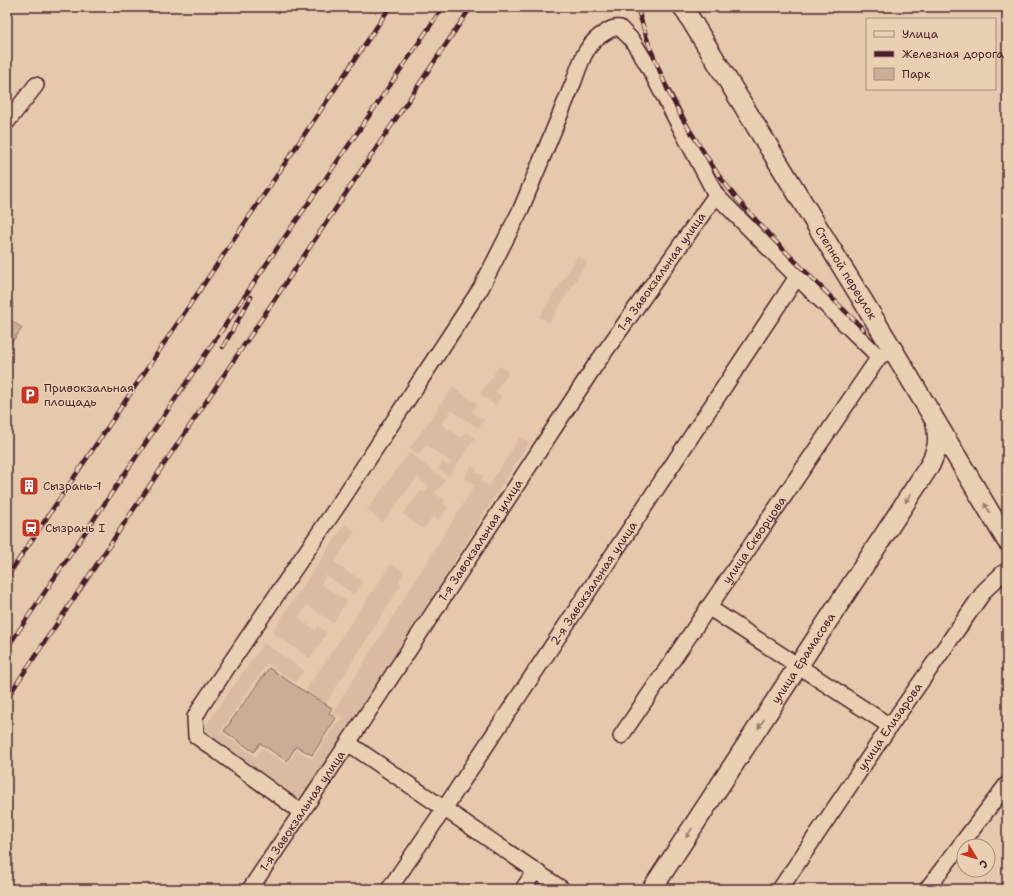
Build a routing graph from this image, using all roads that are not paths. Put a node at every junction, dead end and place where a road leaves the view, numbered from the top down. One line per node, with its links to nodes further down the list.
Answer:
1 (683, 7): 6 (main road, Степной переулок)
2 (36, 84): 3 (street)
3 (7, 122)
4 (716, 195): 5 (street); 16 (street, 1-я Завокзальная улица); 19 (street)
5 (797, 277): 6 (street); 18 (street, 2-я Завокзальная улица)
6 (886, 354): 7 (main road, Степной переулок); 12 (street, улица Скворцова)
7 (936, 421): 8 (main road, улица Ерамасова); 9 (main road, Степной переулок)
8 (930, 465): 9 (main road); 13 (main road, улица Ерамасова, one-way to 13)
9 (965, 471): 10 (main road, Степной переулок, one-way to 9)
10 (1007, 541)
11 (1007, 571): 14 (street, улица Елизарова)
12 (708, 607): 13 (street); 15 (street, улица Скворцова)
13 (798, 666): 14 (street); 25 (main road, улица Ерамасова, one-way to 25)
14 (890, 726): 26 (street, улица Елизарова)
15 (621, 736)
16 (348, 743): 18 (street); 19 (street, 1-я Завокзальная улица)
17 (1007, 784): 27 (street)
18 (444, 809): 20 (street); 22 (street, 2-я Завокзальная улица)
19 (301, 812): 21 (street, 1-я Завокзальная улица)
20 (535, 871): 23 (street); 24 (street)
21 (250, 889)
22 (390, 889)
23 (523, 889)
24 (562, 889)
25 (652, 889)
26 (780, 889)
27 (928, 889)

